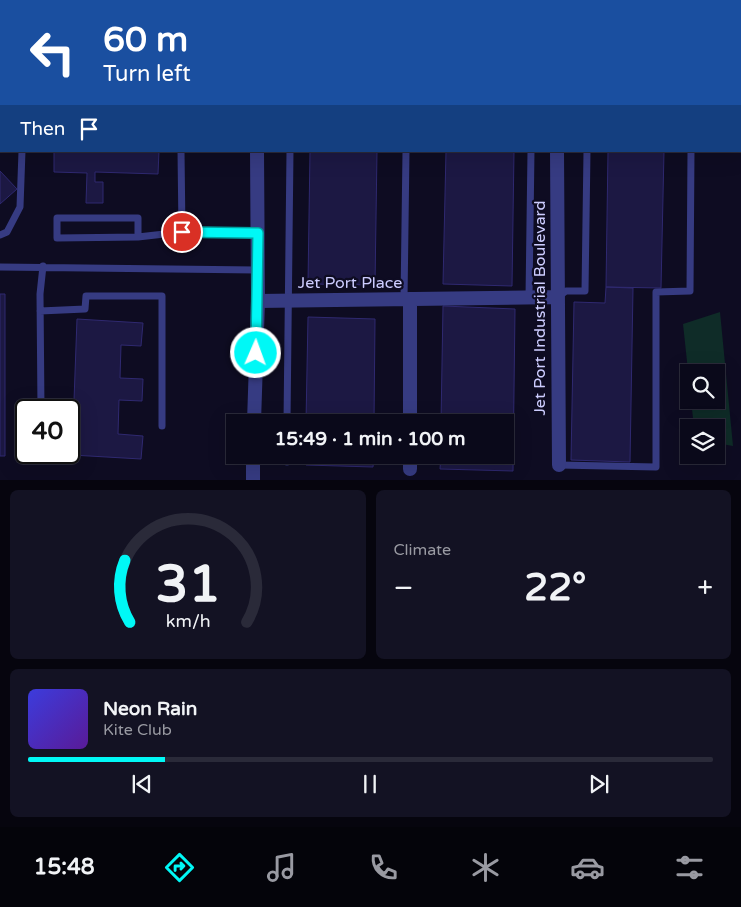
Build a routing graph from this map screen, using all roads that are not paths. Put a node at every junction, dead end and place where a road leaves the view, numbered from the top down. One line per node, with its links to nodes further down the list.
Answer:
1 (181, 152): 10 (lane)
2 (257, 152): 11 (street)
3 (290, 152): 19 (lane)
4 (406, 152): 20 (lane)
5 (531, 152): 18 (lane)
6 (557, 152): 17 (street, Jet Port Industrial Boulevard)
7 (587, 152): 17 (lane)
8 (691, 152): 30 (lane)
9 (21, 153): 12 (lane)
10 (182, 232): 11 (lane); 13 (lane)
11 (258, 233): 16 (street)
12 (0, 235)
13 (138, 237): 13 (lane)
14 (43, 266): 15 (lane); 16 (lane); 22 (lane)
15 (0, 267)
16 (258, 270): 21 (street)
17 (558, 297): 18 (street); 30 (street, Jet Port Industrial Boulevard)
18 (529, 298): 20 (street)
19 (288, 300): 20 (street, Jet Port Place); 21 (street, Jet Port Place); 25 (lane)
20 (407, 300): 26 (street, Jet Port Place)
21 (258, 301): 24 (street)
22 (40, 311): 23 (lane); 27 (lane)
23 (41, 399)
24 (254, 414)
25 (287, 414)
26 (410, 414)
27 (162, 426)
28 (253, 464): 32 (street)
29 (410, 464): 31 (street)
30 (559, 464)
31 (410, 469)
32 (253, 480)

